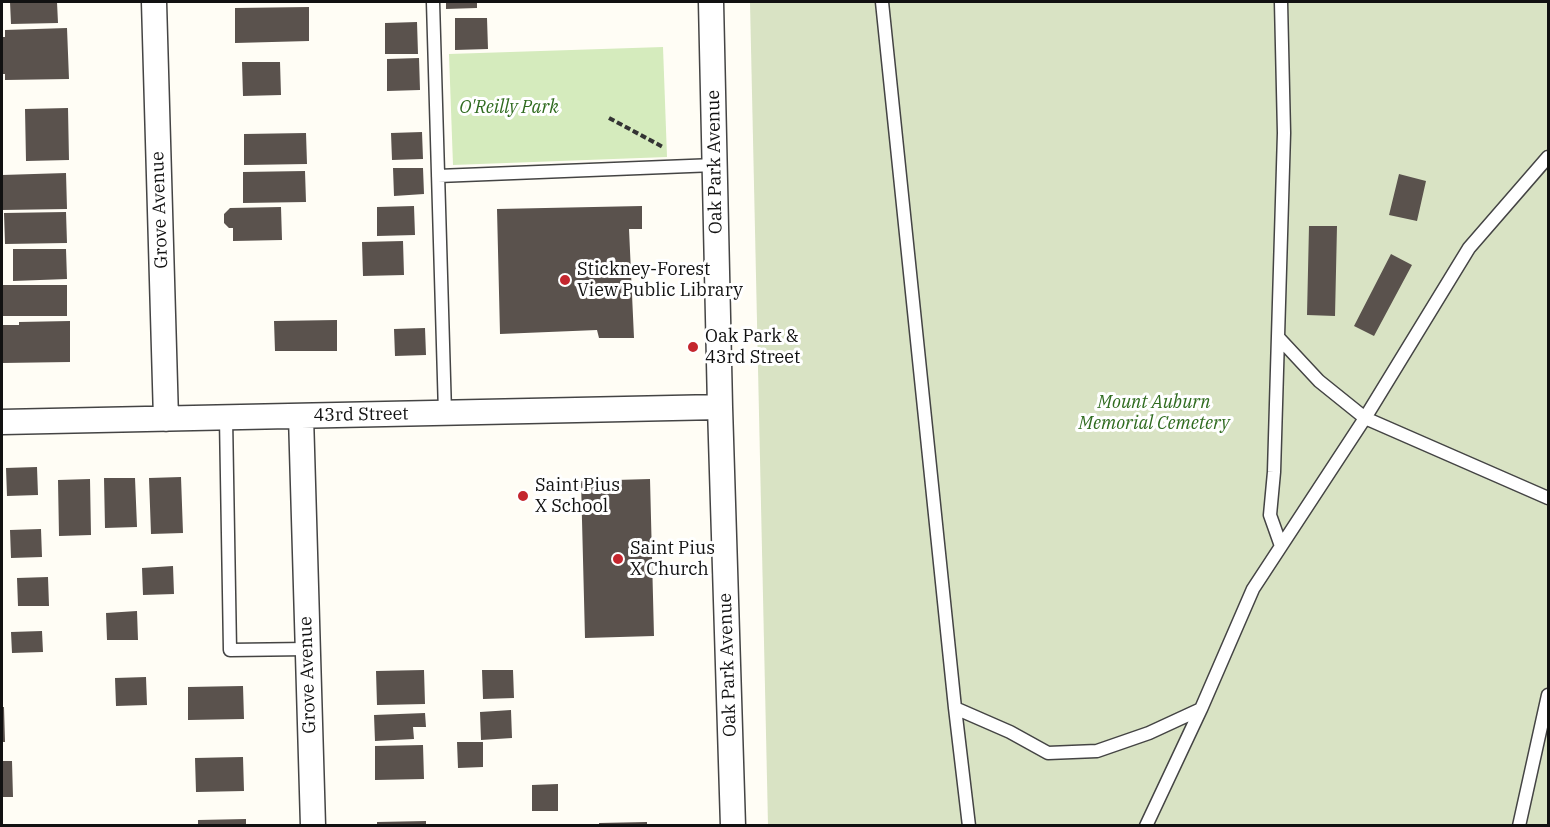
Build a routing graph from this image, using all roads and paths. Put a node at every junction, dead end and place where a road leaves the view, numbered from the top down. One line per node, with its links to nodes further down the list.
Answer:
1 (154, 2): 15 (street, Grove Avenue)
2 (433, 2): 10 (lane)
3 (711, 2): 9 (street, Oak Park Avenue)
4 (882, 2): 23 (lane)
5 (1281, 2): 11 (lane)
6 (609, 118): 7 (path)
7 (669, 150)
8 (1548, 157): 17 (lane)
9 (715, 165): 10 (lane); 12 (street, Oak Park Avenue)
10 (438, 176): 13 (lane)
11 (1278, 337): 17 (lane); 20 (lane)
12 (720, 407): 13 (street, 43rd Street); 26 (street, Oak Park Avenue)
13 (445, 413): 14 (street, 43rd Street)
14 (301, 416): 16 (street, 43rd Street); 21 (street, Grove Avenue)
15 (166, 418): 16 (street, 43rd Street); 18 (street, 43rd Street)
16 (226, 418): 21 (lane)
17 (1365, 418): 19 (lane); 20 (lane)
18 (2, 422)
19 (1548, 498)
20 (1281, 546): 24 (lane)
21 (308, 649): 25 (street, Grove Avenue)
22 (1548, 695): 29 (lane)
23 (955, 708): 24 (lane); 27 (lane)
24 (1201, 709): 28 (lane)
25 (313, 825)
26 (733, 825)
27 (969, 825)
28 (1146, 825)
29 (1519, 825)

